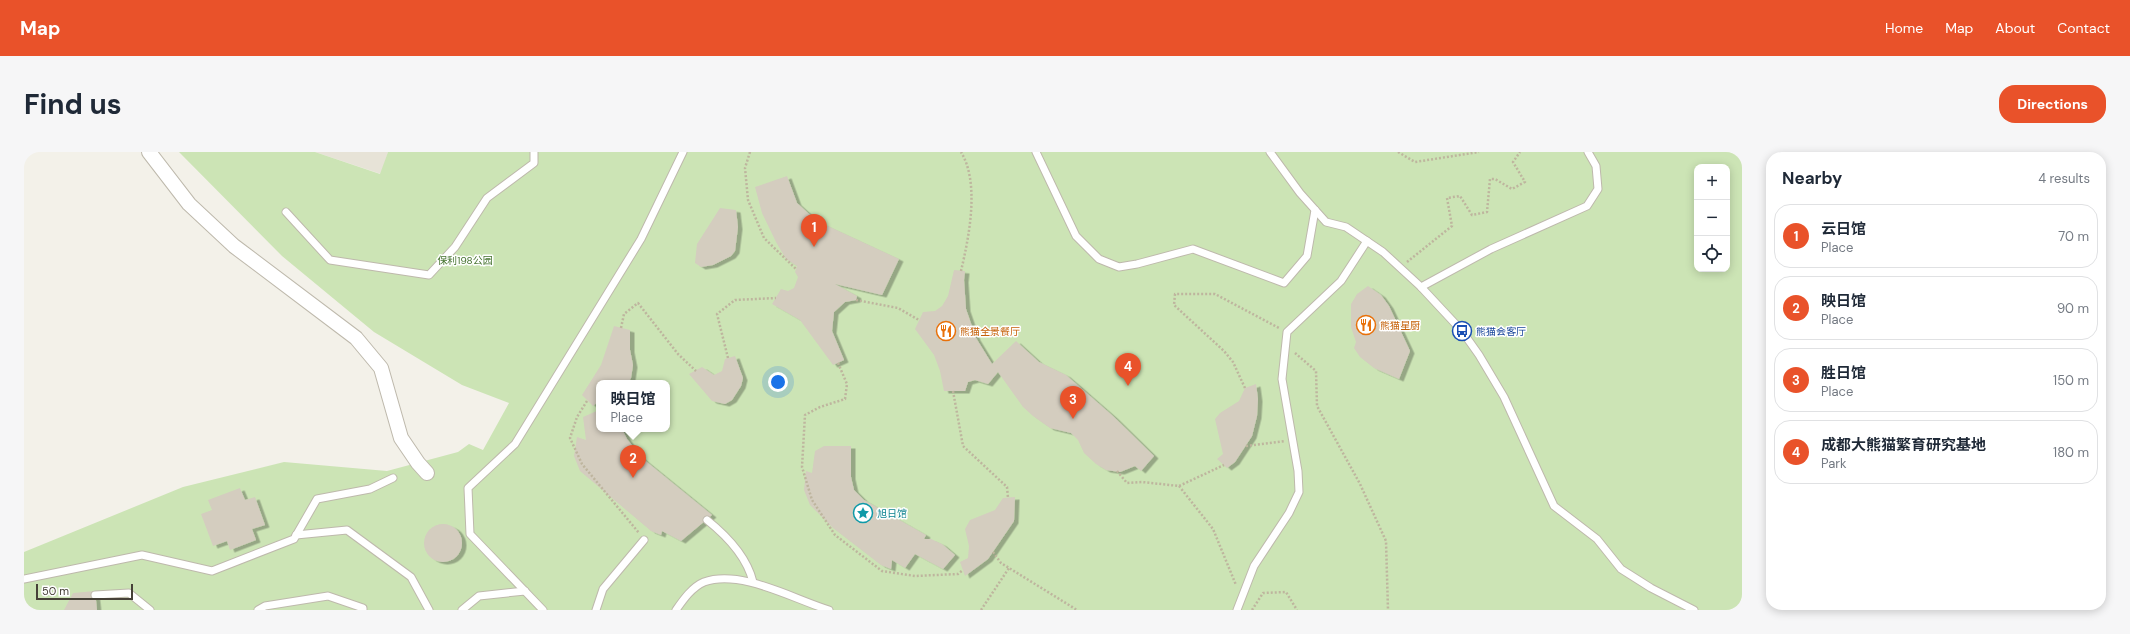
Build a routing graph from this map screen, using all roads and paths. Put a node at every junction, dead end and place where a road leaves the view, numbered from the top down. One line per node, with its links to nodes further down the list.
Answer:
1 (149, 152): 35 (street)
2 (534, 152): 13 (lane)
3 (683, 152): 47 (lane)
4 (750, 152): 16 (path)
5 (962, 152): 17 (path)
6 (1036, 152): 12 (lane)
7 (1270, 152): 12 (lane)
8 (1398, 152): 9 (path)
9 (1479, 152)
10 (1520, 152): 15 (path)
11 (1588, 152): 18 (lane)
12 (1315, 210): 14 (lane)
13 (286, 212)
14 (1367, 241): 15 (lane); 23 (lane)
15 (1400, 268): 18 (lane)
16 (796, 269)
17 (961, 270)
18 (1422, 287): 64 (lane)
19 (776, 298): 25 (path)
20 (856, 300): 21 (path)
21 (919, 320)
22 (622, 328): 27 (path)
23 (1287, 332): 24 (lane); 28 (path)
24 (1286, 346): 31 (lane); 63 (path)
25 (728, 358)
26 (838, 363): 44 (path)
27 (696, 371)
28 (1245, 388)
29 (953, 391): 38 (path)
30 (588, 401): 41 (path)
31 (1293, 440): 32 (path); 49 (lane)
32 (1246, 446)
33 (1224, 465): 37 (path)
34 (1117, 471): 37 (path)
35 (428, 473)
36 (393, 478): 40 (lane)
37 (1179, 486): 49 (path)
38 (1008, 498)
39 (707, 520): 46 (lane)
40 (296, 535): 45 (lane); 53 (lane)
41 (644, 540): 56 (lane)
42 (993, 552): 43 (path)
43 (1009, 568): 59 (path); 60 (path)
44 (963, 570)
45 (24, 579)
46 (753, 582): 57 (lane); 58 (lane)
47 (525, 591): 54 (lane); 55 (lane)
48 (95, 595): 50 (lane)
49 (1238, 609)
50 (150, 610)
51 (258, 610): 52 (lane)
52 (363, 610)
53 (428, 610)
54 (462, 610)
55 (543, 610)
56 (596, 610)
57 (676, 610)
58 (829, 610)
59 (981, 610)
60 (1077, 610)
61 (1252, 610): 62 (path)
62 (1297, 610)
63 (1388, 610)
64 (1694, 610)

